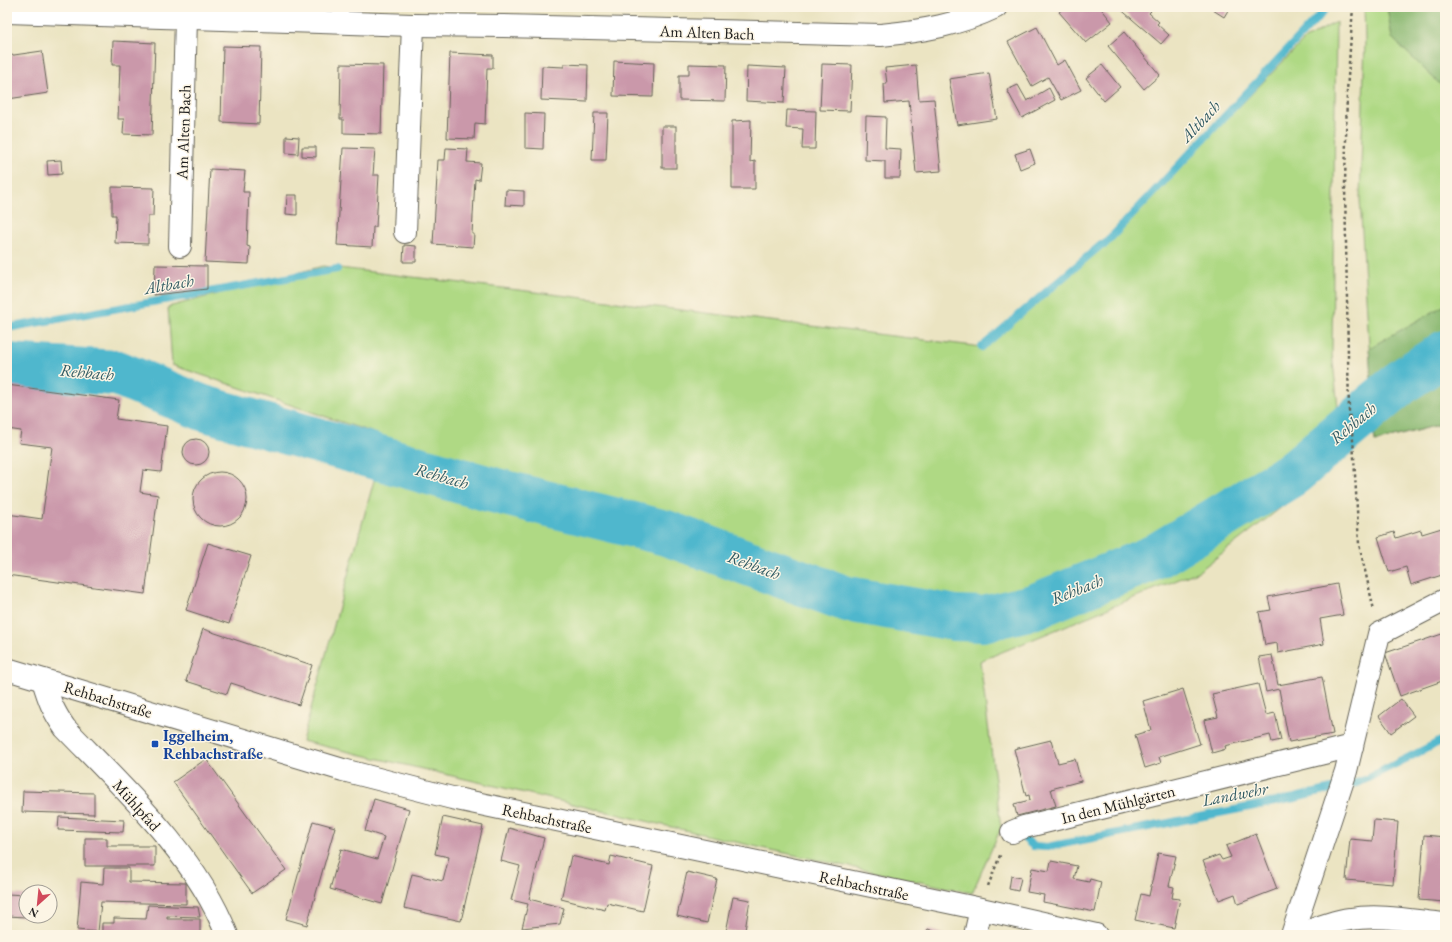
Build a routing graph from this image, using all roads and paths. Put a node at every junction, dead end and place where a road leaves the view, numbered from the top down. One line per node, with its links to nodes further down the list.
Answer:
1 (996, 7): 4 (street, Am Alten Bach)
2 (1353, 7): 10 (path)
3 (7, 12): 5 (street, Am Alten Bach)
4 (504, 16): 6 (street, Am Alten Bach)
5 (186, 18): 6 (street, Am Alten Bach); 8 (street, Am Alten Bach)
6 (413, 25): 7 (street)
7 (405, 232)
8 (180, 246)
9 (1445, 600): 10 (street)
10 (1379, 634): 13 (street)
11 (7, 669): 12 (street, Rehbachstraße)
12 (43, 680): 15 (street, Rehbachstraße); 17 (street, Mühlpfad)
13 (1352, 746): 14 (street, In den Mühlgärten); 20 (street)
14 (1012, 832): 15 (path)
15 (981, 909): 18 (street); 19 (street, Rehbachstraße)
16 (1445, 924): 21 (street)
17 (227, 935)
18 (975, 935)
19 (1096, 935)
20 (1292, 935)
21 (1300, 935)

